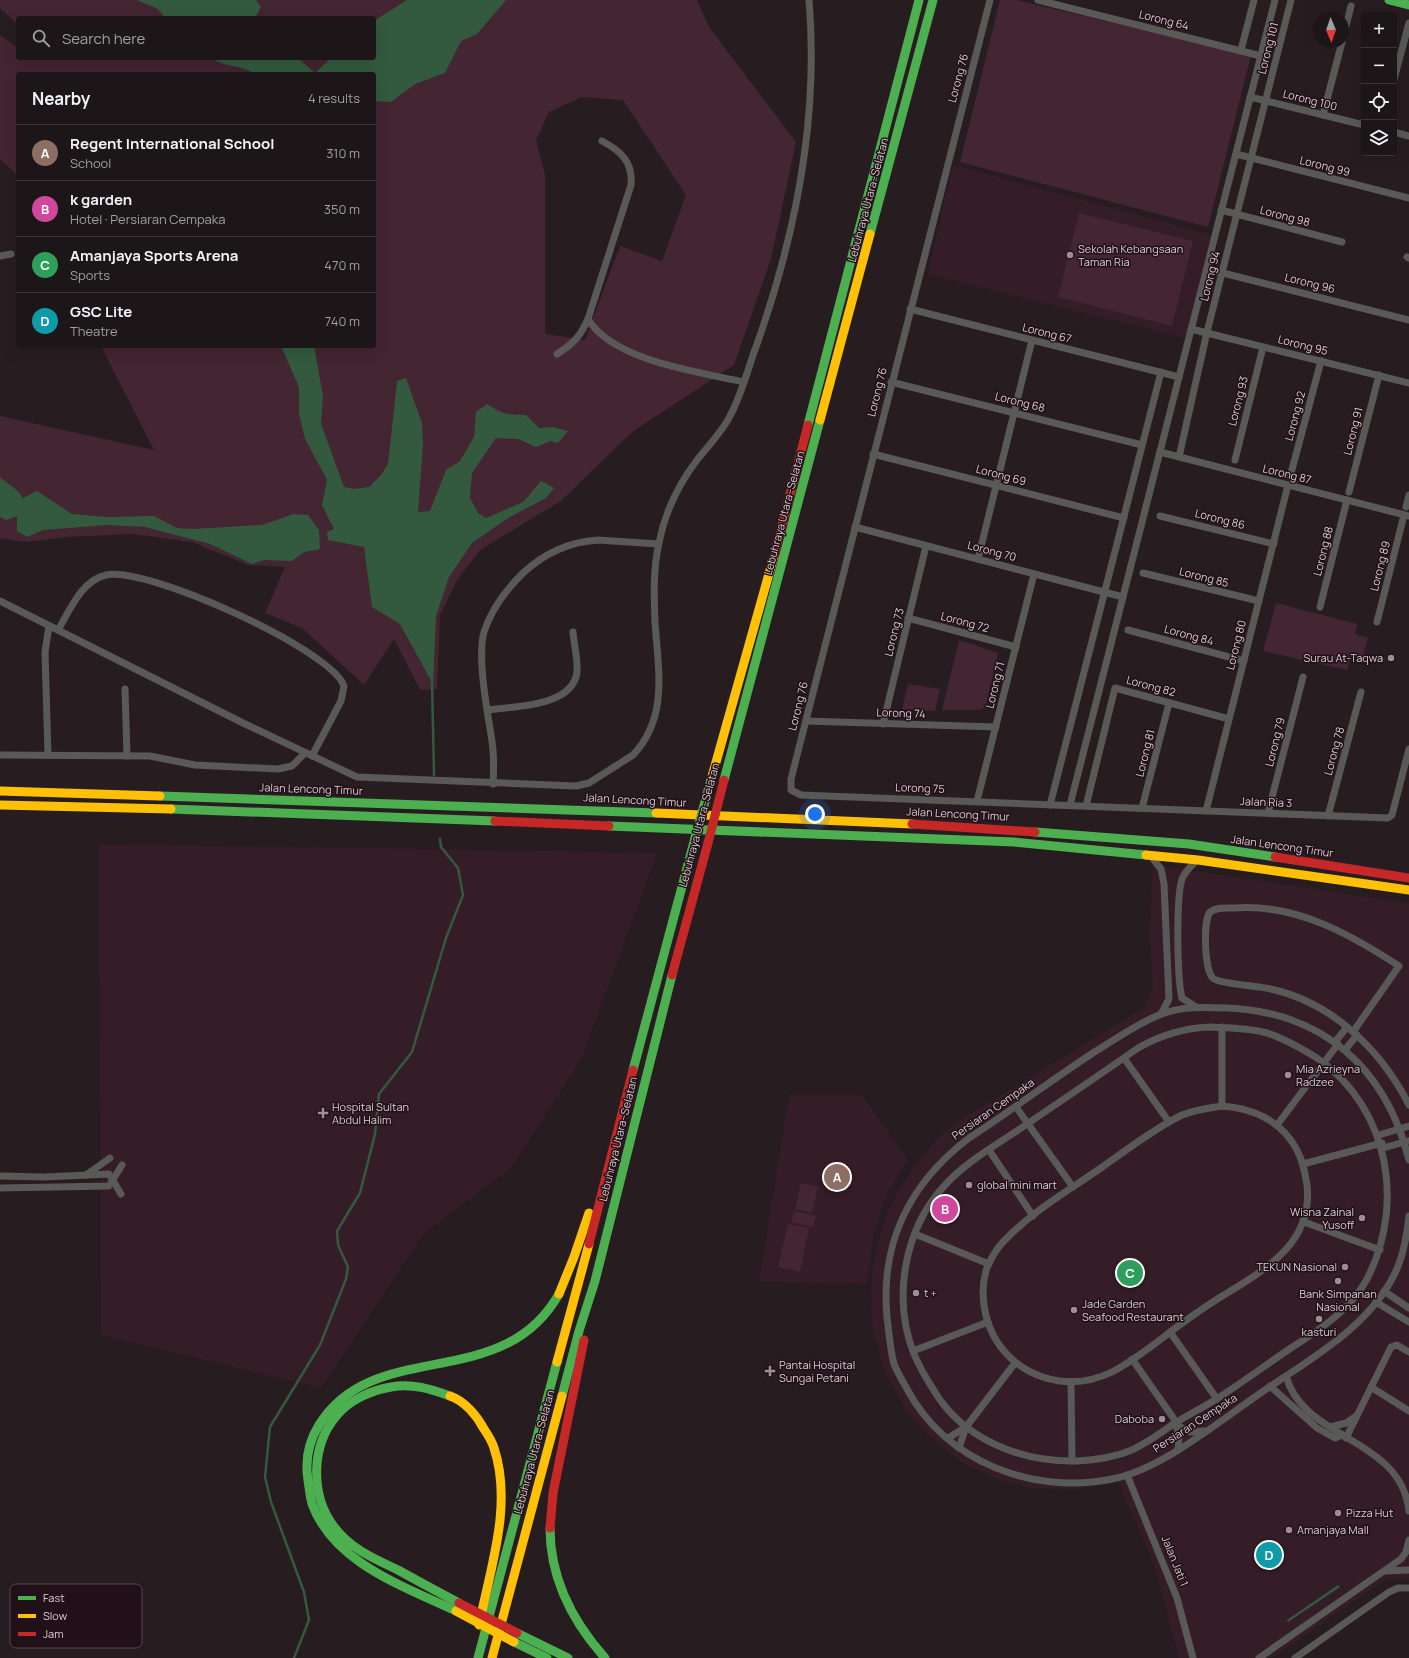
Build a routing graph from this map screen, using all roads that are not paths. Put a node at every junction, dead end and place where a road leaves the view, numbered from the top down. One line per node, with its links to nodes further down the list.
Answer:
1 (809, 0): 47 (street)
2 (919, 0): 137 (main road, Lebuhraya Utara–Selatan, bridge)
3 (933, 0): 154 (main road, Lebuhraya Utara–Selatan, bridge)
4 (990, 0): 35 (street, Lorong 76)
5 (1038, 0): 15 (street, Lorong 64)
6 (1254, 0): 15 (street)
7 (1275, 0): 16 (street)
8 (1291, 0): 19 (street, Lorong 101)
9 (1389, 0): 10 (main road)
10 (1409, 5)
11 (1352, 6): 12 (street)
12 (1349, 17)
13 (1409, 23): 17 (street)
14 (1340, 48): 20 (street)
15 (1241, 50): 16 (street, Lorong 64)
16 (1261, 56): 18 (street)
17 (1397, 68)
18 (1250, 96): 19 (street, Lorong 100); 25 (street)
19 (1267, 101): 20 (street, Lorong 100); 26 (street, Lorong 94)
20 (1323, 114): 21 (street, Lorong 100)
21 (1361, 124)
22 (1397, 133): 23 (street)
23 (1409, 136)
24 (602, 141): 36 (street)
25 (1236, 154): 26 (street, Lorong 99); 28 (street)
26 (1252, 159): 27 (street, Lorong 99); 29 (street, Lorong 94)
27 (1409, 198)
28 (1221, 210): 29 (street, Lorong 98); 33 (street)
29 (1238, 215): 30 (street, Lorong 98); 34 (street, Lorong 94)
30 (1342, 242)
31 (11, 254): 32 (street)
32 (0, 256)
33 (1207, 269): 34 (street, Lorong 96); 38 (street)
34 (1222, 273): 37 (street, Lorong 96); 39 (street, Lorong 94)
35 (910, 309): 40 (street, Lorong 67); 48 (street, Lorong 76)
36 (588, 319): 42 (street); 47 (street)
37 (1409, 320)
38 (1191, 329): 39 (street, Lorong 95); 46 (street)
39 (1207, 332): 41 (street, Lorong 95); 54 (street, Lorong 94)
40 (1032, 340): 44 (street, Lorong 67); 50 (street)
41 (1263, 347): 43 (street, Lorong 95); 55 (street, Lorong 93)
42 (557, 354)
43 (1320, 361): 45 (street, Lorong 95); 56 (street, Lorong 92)
44 (1161, 372): 46 (street, Lorong 67); 51 (street)
45 (1379, 375): 49 (street, Lorong 95); 59 (street, Lorong 91)
46 (1179, 377): 52 (street)
47 (744, 382): 67 (street)
48 (891, 382): 50 (street, Lorong 68); 53 (street, Lorong 76)
49 (1409, 383)
50 (1014, 412): 51 (street, Lorong 68); 57 (street)
51 (1142, 445): 65 (street)
52 (1160, 452): 54 (street, Lorong 87); 74 (street)
53 (873, 454): 57 (street, Lorong 69); 66 (street, Lorong 76)
54 (1179, 457): 58 (street, Lorong 87)
55 (1235, 460)
56 (1290, 477)
57 (996, 485): 65 (street, Lorong 69); 70 (street)
58 (1288, 485): 61 (street, Lorong 87); 68 (street, Lorong 80)
59 (1349, 492)
60 (1409, 496): 62 (street)
61 (1347, 500): 64 (street, Lorong 87); 77 (street, Lorong 88)
62 (1406, 507)
63 (1160, 516): 68 (street, Lorong 86)
64 (1407, 516): 79 (street, Lorong 89)
65 (1124, 518): 73 (street)
66 (855, 527): 69 (street, Lorong 70); 92 (street, Lorong 76)
67 (658, 544): 90 (street); 100 (street)
68 (1274, 544): 76 (street, Lorong 80)
69 (926, 546): 70 (street, Lorong 70); 78 (street, Lorong 73)
70 (978, 559): 72 (street, Lorong 70)
71 (1143, 573): 76 (street, Lorong 85)
72 (1034, 574): 73 (street, Lorong 70); 84 (street, Lorong 71)
73 (1105, 592): 74 (street, Lorong 70); 105 (street)
74 (1123, 597): 106 (street)
75 (0, 601): 80 (street)
76 (1259, 602): 85 (street, Lorong 80)
77 (1320, 607)
78 (908, 618): 84 (street, Lorong 72); 93 (street, Lorong 73)
79 (1377, 622)
80 (49, 626): 81 (street); 97 (street)
81 (58, 630): 98 (street); 98 (street)
82 (1128, 630): 85 (street, Lorong 84)
83 (573, 632): 90 (street)
84 (1016, 647): 94 (street, Lorong 71)
85 (1244, 661): 91 (street, Lorong 80)
86 (1303, 677): 110 (street, Lorong 79)
87 (125, 689): 99 (street)
88 (1361, 692): 111 (street, Lorong 78)
89 (1169, 703): 91 (street, Lorong 82); 107 (street, Lorong 82); 108 (street, Lorong 81)
90 (488, 710): 100 (street)
91 (1229, 718): 109 (street, Lorong 80)
92 (806, 721): 93 (street, Lorong 74); 101 (street, Lorong 76)
93 (883, 724): 94 (street, Lorong 74)
94 (996, 727): 103 (street, Lorong 71)
95 (1409, 749): 111 (street, Jalan Ria 3)
96 (0, 755): 97 (street)
97 (48, 755): 99 (street)
98 (309, 755): 99 (street); 100 (street)
99 (128, 756)
100 (494, 784)
101 (791, 790): 103 (street, Lorong 75)
102 (0, 791): 114 (main road, Jalan Lencong Timur)
103 (977, 802): 105 (street, Lorong 75)
104 (0, 805): 112 (main road)
105 (1050, 805): 106 (street, Jalan Ria 3)
106 (1070, 805): 107 (street, Jalan Ria 3)
107 (1086, 806): 108 (street, Jalan Ria 3)
108 (1142, 808): 109 (street, Jalan Ria 3)
109 (1206, 811): 110 (street, Jalan Ria 3)
110 (1268, 813): 111 (street, Jalan Ria 3)
111 (1328, 816)
112 (1150, 854): 113 (main road); 117 (street)
113 (1198, 860): 115 (main road); 116 (street)
114 (1409, 878)
115 (1409, 890)
116 (1196, 1007): 117 (street, Persiaran Cempaka); 121 (street, Persiaran Cempaka)
117 (1161, 1014): 127 (street, Persiaran Cempaka)
118 (1222, 1027): 123 (street); 124 (street); 126 (street)
119 (1347, 1027): 120 (street); 120 (street); 121 (street)
120 (1355, 1033): 122 (street); 125 (street)
121 (1336, 1043): 122 (street, Persiaran Cempaka); 124 (street)
122 (1345, 1050): 132 (street, Persiaran Cempaka)
123 (1124, 1058): 128 (street); 129 (street)
124 (1324, 1062): 130 (street); 133 (street)
125 (1409, 1105)
126 (1222, 1106): 128 (street); 130 (street)
127 (1016, 1107): 129 (street); 177 (street, Persiaran Cempaka)
128 (1169, 1122): 145 (street)
129 (1027, 1124): 136 (street); 145 (street)
130 (1277, 1125): 140 (street)
131 (1409, 1126): 132 (street)
132 (1400, 1129): 133 (street); 134 (street, Persiaran Cempaka)
133 (1379, 1135): 135 (street)
134 (1407, 1141): 135 (street); 139 (street, Persiaran Cempaka)
135 (1382, 1146): 140 (street); 152 (street)
136 (989, 1150): 148 (street); 151 (street)
137 (610, 1156): 187 (main road); 189 (main road, Lebuhraya Utara–Selatan)
138 (110, 1158): 142 (street)
139 (1409, 1160)
140 (1303, 1164): 150 (street)
141 (122, 1165): 144 (street)
142 (86, 1175): 143 (street); 144 (street)
143 (0, 1176)
144 (113, 1180): 146 (street); 147 (street)
145 (1073, 1187): 148 (street)
146 (0, 1188)
147 (121, 1194)
148 (1033, 1216): 153 (street)
149 (1409, 1216): 155 (street, Persiaran Cempaka)
150 (1304, 1222): 152 (street); 160 (street)
151 (915, 1234): 153 (street); 161 (street)
152 (1380, 1250): 169 (street)
153 (989, 1264): 158 (street)
154 (595, 1281): 190 (main road, Lebuhraya Utara–Selatan); 193 (main road)
155 (1384, 1291): 156 (street, Persiaran Cempaka); 157 (street)
156 (1376, 1302): 159 (street); 165 (street, Persiaran Cempaka)
157 (1409, 1308)
158 (988, 1322): 161 (street); 164 (street)
159 (1409, 1322)
160 (1170, 1332): 163 (street); 169 (street)
161 (913, 1351): 173 (street)
162 (1409, 1352): 168 (street)
163 (1132, 1359): 166 (street); 172 (street)
164 (1015, 1363): 166 (street); 173 (street)
165 (1286, 1376): 167 (street, Persiaran Cempaka); 174 (street)
166 (1070, 1382): 180 (street)
167 (1270, 1386): 175 (street, Persiaran Cempaka); 176 (street)
168 (1371, 1387): 170 (street); 171 (street)
169 (1217, 1399): 172 (street)
170 (1409, 1411)
171 (1358, 1414): 174 (street); 176 (street)
172 (1176, 1422): 175 (street); 179 (street); 180 (street)
173 (966, 1427): 177 (street); 178 (street); 180 (street)
174 (1330, 1427): 176 (street)
175 (1206, 1430): 179 (street, Persiaran Cempaka)
176 (1344, 1436): 182 (street)
177 (948, 1438): 178 (street, Persiaran Cempaka)
178 (959, 1448): 181 (street, Persiaran Cempaka)
179 (1178, 1450): 181 (street, Persiaran Cempaka)
180 (1072, 1461)
181 (1127, 1475): 194 (street, Jalan Jati 1)
182 (1409, 1511)
183 (1409, 1542): 185 (street)
184 (1409, 1570): 185 (street)
185 (1383, 1571): 195 (street)
186 (1409, 1588): 196 (street)
187 (458, 1607): 188 (main road); 191 (main road, bridge); 192 (main road, bridge)
188 (473, 1658)
189 (478, 1658)
190 (492, 1658)
191 (547, 1658)
192 (568, 1658)
193 (605, 1658)
194 (1193, 1658)
195 (1259, 1658)
196 (1295, 1658)

